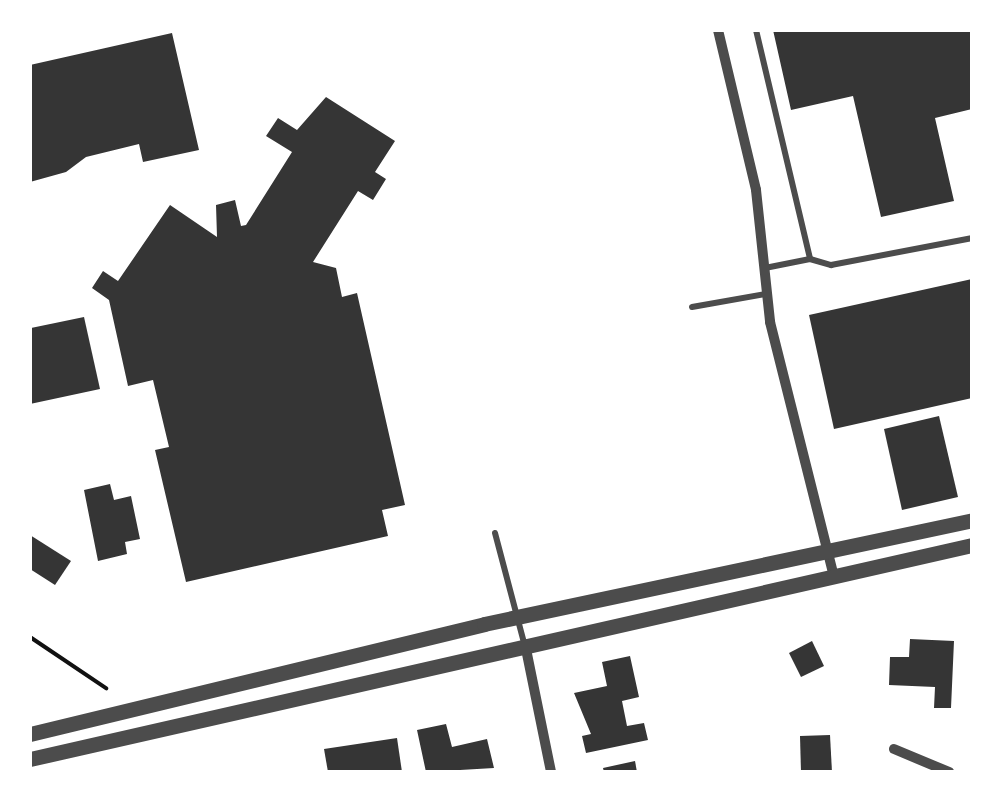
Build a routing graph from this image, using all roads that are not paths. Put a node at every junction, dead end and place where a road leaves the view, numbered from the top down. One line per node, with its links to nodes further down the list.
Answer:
1 (718, 30): 5 (street)
2 (756, 30): 4 (lane)
3 (972, 238): 4 (lane)
4 (810, 260): 5 (lane)
5 (765, 268): 6 (street)
6 (767, 293): 7 (lane); 11 (street)
7 (692, 307)
8 (972, 520): 11 (street)
9 (495, 533): 13 (lane)
10 (972, 546): 12 (street)
11 (826, 550): 12 (street); 13 (street)
12 (834, 576): 14 (street)
13 (518, 617): 14 (lane); 15 (street)
14 (524, 644): 17 (street); 18 (street)
15 (30, 734)
16 (894, 750): 19 (street)
17 (30, 758)
18 (552, 772)
19 (949, 772)

